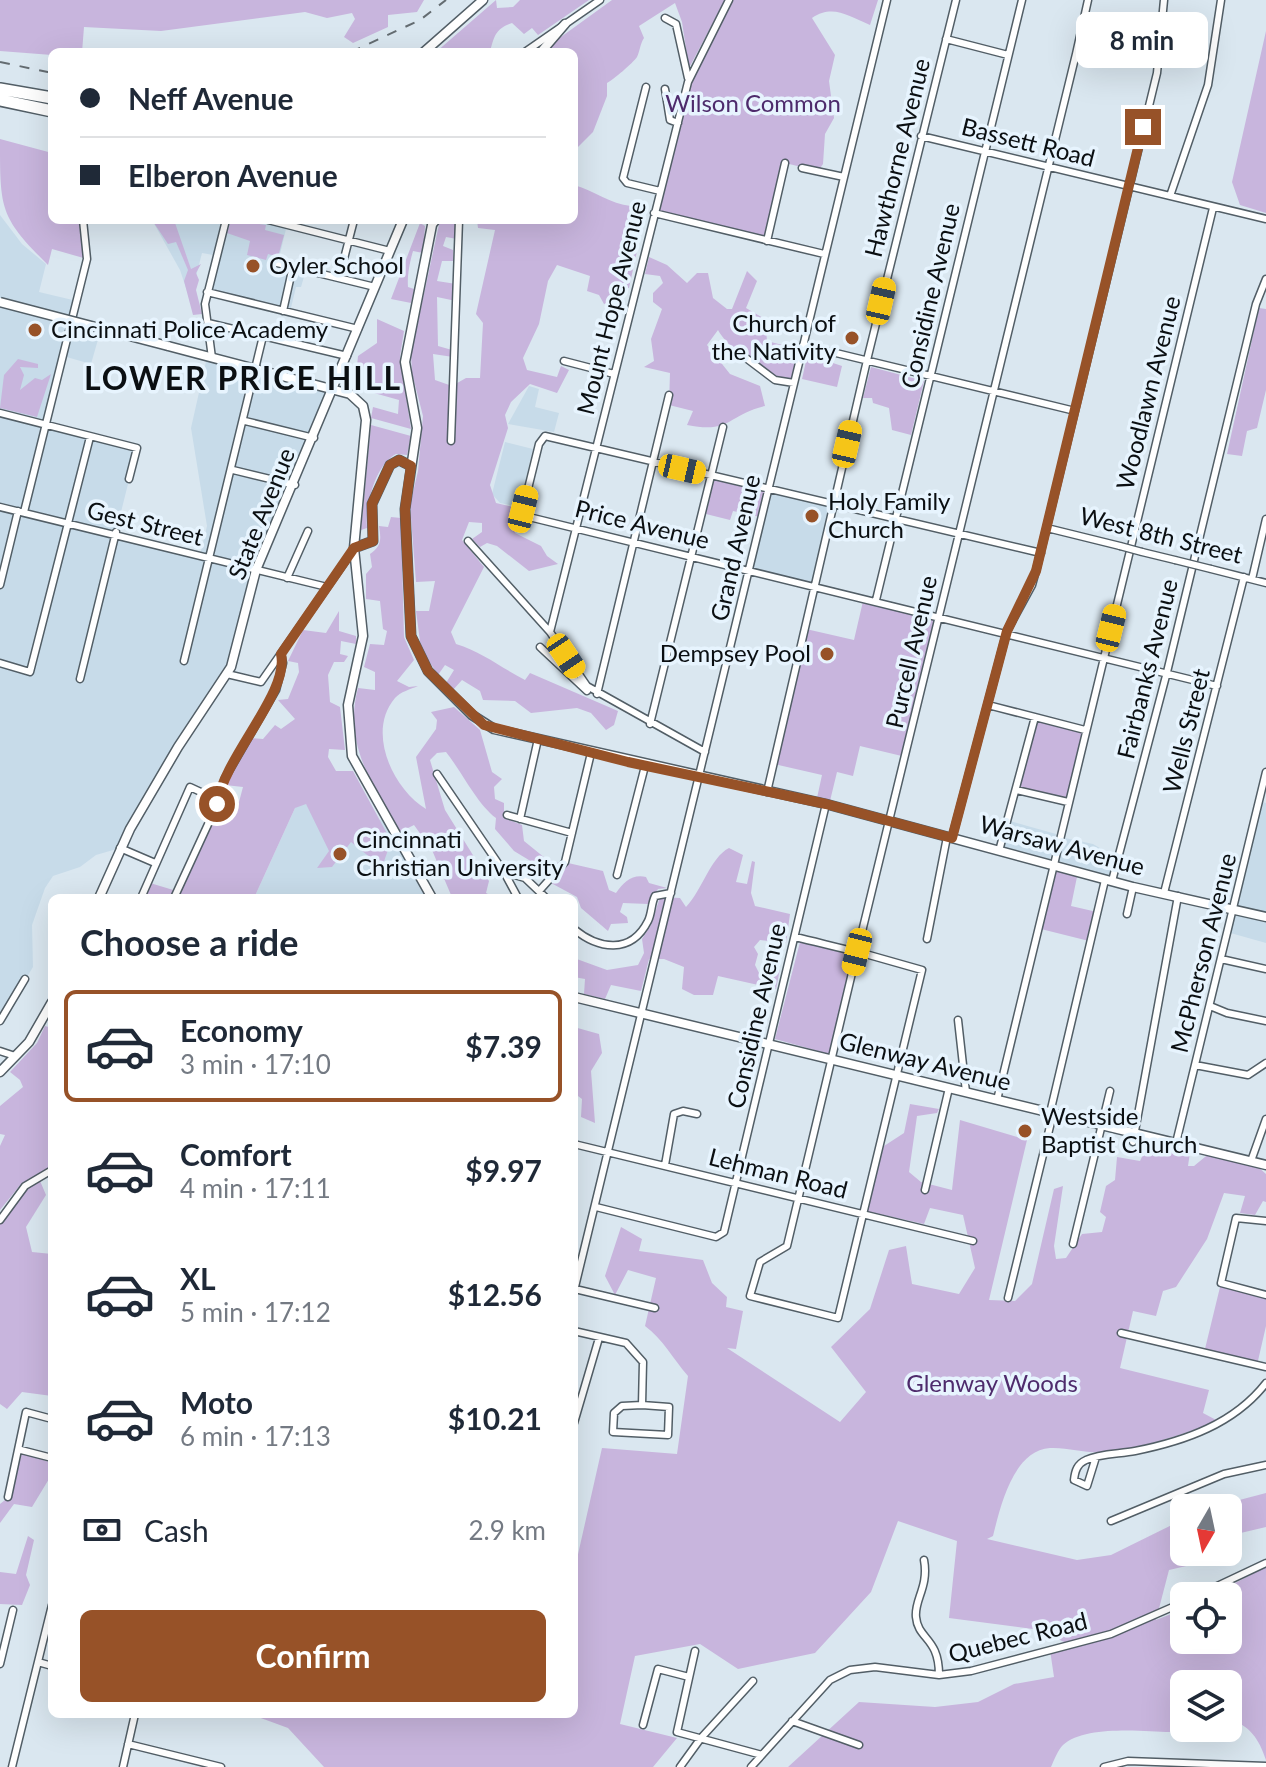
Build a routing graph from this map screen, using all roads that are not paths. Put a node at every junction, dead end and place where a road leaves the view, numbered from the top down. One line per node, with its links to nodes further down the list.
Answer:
1 (483, 0): 13 (main road)
2 (600, 0): 11 (street)
3 (729, 0): 17 (street, Mount Hope Avenue)
4 (887, 0): 30 (street, Grand Avenue)
5 (956, 0): 12 (street, Hawthorne Avenue)
6 (1022, 0): 16 (street, Considine Avenue)
7 (1088, 0): 28 (street, Purcell Avenue)
8 (1164, 0): 31 (street)
9 (1221, 0): 33 (street)
10 (665, 18): 17 (street)
11 (565, 24): 14 (street); 15 (main road)
12 (946, 39): 16 (street); 25 (street, Hawthorne Avenue)
13 (429, 48)
14 (531, 48)
15 (544, 48)
16 (1008, 55): 26 (street, Considine Avenue)
17 (688, 82): 24 (street, Mount Hope Avenue)
18 (646, 87): 32 (street)
19 (0, 89): 22 (highway)
20 (665, 89): 24 (street)
21 (0, 100): 23 (highway)
22 (48, 100)
23 (48, 110)
24 (678, 123): 32 (street, Mount Hope Avenue)
25 (921, 136): 26 (street, Bassett Road); 63 (street, Hawthorne Avenue)
26 (984, 150): 28 (street, Bassett Road); 67 (street, Considine Avenue)
27 (785, 163): 45 (street)
28 (1049, 165): 31 (street, Bassett Road); 70 (street, Purcell Avenue)
29 (802, 168): 30 (street)
30 (844, 177): 47 (street, Grand Avenue)
31 (1128, 187): 33 (street, Bassett Road); 72 (street)
32 (660, 191): 35 (street, Mount Hope Avenue)
33 (1170, 196): 34 (street, Bassett Road)
34 (1213, 208): 36 (street, Bassett Road); 119 (street, Woodlawn Avenue)
35 (654, 213): 45 (street); 66 (street, Mount Hope Avenue)
36 (1266, 219)
37 (83, 224): 75 (street)
38 (225, 224): 53 (street)
39 (284, 224): 44 (street)
40 (353, 224): 44 (street)
41 (401, 224): 46 (main road, State Avenue)
42 (432, 224): 82 (main road, Warsaw Avenue)
43 (459, 224): 79 (street)
44 (349, 240): 46 (street); 50 (street)
45 (767, 241): 47 (street)
46 (390, 251): 52 (main road, State Avenue)
47 (824, 254): 59 (street, Grand Avenue)
48 (277, 263): 49 (street)
49 (293, 266): 50 (street); 55 (street)
50 (339, 278): 52 (street)
51 (1266, 279): 122 (street, Fairbanks Avenue)
52 (375, 287): 57 (main road, State Avenue)
53 (207, 292): 55 (street); 56 (street)
54 (0, 302): 62 (main road, bridge)
55 (283, 311): 57 (street)
56 (208, 323): 58 (street); 62 (street)
57 (358, 329): 61 (main road, State Avenue)
58 (263, 336): 61 (street); 65 (street)
59 (803, 345): 63 (street); 68 (street, Grand Avenue)
60 (738, 352): 68 (street)
61 (347, 356): 69 (main road, State Avenue)
62 (209, 357): 65 (main road)
63 (867, 360): 67 (street); 88 (street, Hawthorne Avenue)
64 (564, 361): 66 (street)
65 (257, 369): 69 (main road); 74 (street)
66 (614, 374): 80 (street, Mount Hope Avenue)
67 (930, 377): 70 (street); 91 (street, Considine Avenue)
68 (794, 383): 87 (street, Grand Avenue)
69 (333, 390): 78 (main road, State Avenue); 101 (main road)
70 (994, 391): 72 (street); 98 (street, Purcell Avenue)
71 (669, 395): 81 (street)
72 (1075, 411): 95 (street)
73 (0, 413): 75 (street)
74 (245, 421): 78 (street); 83 (street)
75 (46, 425): 77 (street); 90 (street)
76 (723, 427): 84 (street)
77 (90, 437): 85 (street); 93 (street)
78 (314, 438): 86 (main road, State Avenue)
79 (451, 441)
80 (596, 448): 81 (street); 94 (street, Mount Hope Avenue); 94 (street, Price Avenue)
81 (653, 462): 84 (street); 100 (street)
82 (411, 466): 101 (main road); 131 (main road, Warsaw Avenue)
83 (233, 470): 86 (street); 104 (street)
84 (711, 475): 87 (street); 103 (street)
85 (129, 479)
86 (295, 485): 105 (main road, State Avenue)
87 (768, 489): 88 (street); 106 (street, Grand Avenue)
88 (835, 505): 91 (street); 111 (street, Hawthorne Avenue)
89 (0, 507): 90 (street, Gest Street)
90 (21, 512): 93 (street, Gest Street); 110 (street)
91 (896, 519): 98 (street); 113 (street, Considine Avenue)
92 (1266, 519): 108 (street, Wells Street)
93 (66, 523): 97 (street, Gest Street); 121 (street)
94 (576, 528): 100 (street, Price Avenue); 116 (street, Mount Hope Avenue)
95 (1047, 528): 102 (street); 108 (street, West 8th Street, bridge)
96 (308, 531): 107 (street)
97 (116, 534): 104 (street, Gest Street); 124 (street)
98 (959, 534): 102 (street); 114 (street, Purcell Avenue)
99 (468, 541): 116 (street)
100 (633, 542): 103 (street, Price Avenue); 126 (street)
101 (354, 548): 112 (street); 163 (main road)
102 (1041, 553): 115 (street)
103 (691, 556): 106 (street, Price Avenue); 129 (street)
104 (210, 559): 105 (street, Gest Street); 120 (street)
105 (256, 570): 107 (street, Gest Street); 123 (main road, State Avenue)
106 (750, 570): 111 (street, Price Avenue); 132 (street, Grand Avenue)
107 (287, 578): 112 (street, Gest Street)
108 (1248, 578): 109 (street, West 8th Street); 125 (street, Wells Street)
109 (1266, 583)
110 (0, 585)
111 (816, 585): 113 (street, Price Avenue); 139 (street, Hawthorne Avenue)
112 (327, 587): 118 (street)
113 (876, 600): 114 (street, Price Avenue)
114 (939, 615): 115 (street, Price Avenue); 146 (street, Purcell Avenue)
115 (1007, 631): 119 (street, Price Avenue); 127 (street)
116 (550, 632): 126 (street)
117 (540, 647): 126 (street)
118 (281, 654): 123 (street); 140 (street)
119 (1104, 656): 122 (street, Price Avenue); 130 (street, Woodlawn Avenue)
120 (184, 661)
121 (0, 663)
122 (1167, 672): 125 (street, Price Avenue); 155 (street, Fairbanks Avenue)
123 (227, 674): 149 (main road, State Avenue)
124 (80, 679)
125 (1217, 686): 159 (street, Wells Street)
126 (597, 694): 129 (street)
127 (988, 705): 128 (street); 148 (street)
128 (1035, 717): 130 (street); 138 (street)
129 (650, 724): 132 (street)
130 (1085, 730): 141 (street, Woodlawn Avenue)
131 (538, 739): 133 (main road, Warsaw Avenue); 145 (street)
132 (705, 752): 137 (street, Grand Avenue)
133 (591, 753): 134 (main road, Warsaw Avenue); 147 (street)
134 (645, 766): 137 (main road, Warsaw Avenue); 154 (street)
135 (1266, 772): 142 (street, McPherson Avenue)
136 (437, 774): 153 (street)
137 (698, 778): 139 (main road, Warsaw Avenue); 158 (street, Grand Avenue)
138 (1016, 790): 141 (street); 150 (street)
139 (767, 792): 143 (main road, Warsaw Avenue)
140 (218, 800): 151 (street); 162 (street)
141 (1068, 802): 152 (street, Woodlawn Avenue)
142 (1262, 802): 167 (street, McPherson Avenue)
143 (826, 804): 146 (main road, Warsaw Avenue); 171 (street, Considine Avenue)
144 (507, 815): 145 (street)
145 (520, 819): 147 (street)
146 (890, 821): 148 (main road, Warsaw Avenue); 173 (street, Purcell Avenue)
147 (572, 833): 157 (street)
148 (949, 837): 150 (main road, Warsaw Avenue); 172 (street)
149 (120, 848): 151 (street); 160 (main road, State Avenue)
150 (999, 851): 152 (main road, Warsaw Avenue)
151 (155, 863): 161 (street)
152 (1053, 865): 155 (main road, Warsaw Avenue); 195 (street, Woodlawn Avenue)
153 (504, 872): 157 (street); 164 (street)
154 (617, 875)
155 (1109, 880): 156 (main road, Warsaw Avenue); 197 (street, Fairbanks Avenue)
156 (1133, 887): 159 (main road, Warsaw Avenue); 168 (street)
157 (540, 890): 165 (street)
158 (671, 893): 170 (street); 180 (street, Grand Avenue)
159 (1164, 893): 166 (main road, Warsaw Avenue)
160 (101, 894)
161 (143, 894)
162 (176, 894)
163 (430, 894)
164 (516, 894)
165 (543, 894)
166 (1178, 896): 167 (main road, Warsaw Avenue); 200 (street)
167 (1233, 909): 169 (main road, Warsaw Avenue); 174 (street, McPherson Avenue)
168 (1127, 914)
169 (1266, 917)
170 (578, 932)
171 (795, 937): 173 (street); 184 (street, Considine Avenue)
172 (927, 939)
173 (857, 952): 187 (street, Purcell Avenue); 191 (street)
174 (1221, 959): 175 (street); 178 (street, McPherson Avenue)
175 (1266, 969)
176 (25, 979): 182 (street)
177 (578, 998): 180 (main road, Glenway Avenue)
178 (1210, 1006): 183 (street); 189 (street, McPherson Avenue)
179 (48, 1010): 186 (main road)
180 (642, 1015): 184 (main road, Glenway Avenue); 203 (street, Grand Avenue)
181 (958, 1020): 194 (street)
182 (0, 1021)
183 (1266, 1021)
184 (769, 1044): 187 (main road, Glenway Avenue); 208 (street, Considine Avenue)
185 (0, 1051): 186 (street)
186 (15, 1056): 190 (main road)
187 (831, 1060): 191 (main road, Glenway Avenue); 210 (street, Purcell Avenue)
188 (1266, 1063): 189 (street)
189 (1195, 1065): 201 (street, McPherson Avenue)
190 (0, 1072)
191 (896, 1075): 192 (main road, Glenway Avenue); 212 (street)
192 (949, 1088): 194 (main road, Glenway Avenue); 209 (street)
193 (1110, 1091): 199 (street)
194 (966, 1092): 195 (main road, Glenway Avenue)
195 (997, 1100): 197 (main road, Glenway Avenue)
196 (697, 1114): 205 (street)
197 (1051, 1114): 199 (main road, Glenway Avenue); 220 (street, Fairbanks Avenue)
198 (1266, 1119): 204 (street)
199 (1102, 1125): 200 (main road, Glenway Avenue); 216 (street)
200 (1134, 1137): 201 (main road, Glenway Avenue)
201 (1176, 1143): 204 (main road, Glenway Avenue)
202 (578, 1145): 203 (street, Lehman Road)
203 (609, 1153): 205 (street, Lehman Road); 211 (street, Grand Avenue)
204 (1251, 1161): 206 (main road, Glenway Avenue)
205 (665, 1165): 208 (street, Lehman Road)
206 (1266, 1165)
207 (48, 1172): 213 (street)
208 (736, 1183): 210 (street, Lehman Road); 211 (street, Considine Avenue)
209 (925, 1190)
210 (799, 1198): 212 (street, Lehman Road); 212 (street, Purcell Avenue)
211 (596, 1207): 217 (street, Grand Avenue)
212 (862, 1213): 215 (street, Lehman Road)
213 (0, 1220)
214 (1266, 1221): 219 (street)
215 (973, 1241)
216 (1073, 1244)
217 (578, 1275)
218 (578, 1291): 221 (street)
219 (1266, 1295)
220 (1008, 1298)
221 (655, 1308)
222 (578, 1332): 224 (street)
223 (1121, 1333): 225 (street)
224 (599, 1338): 227 (street); 228 (street)
225 (1266, 1367)
226 (1266, 1383): 232 (street)
227 (642, 1405): 227 (street)
228 (578, 1409)
229 (48, 1418): 230 (street)
230 (21, 1450): 231 (street); 234 (street)
231 (48, 1457)
232 (1096, 1457): 232 (street)
233 (1266, 1465): 235 (street)
234 (8, 1497)
235 (1111, 1521)
236 (924, 1560): 246 (street)
237 (1266, 1563): 238 (street)
238 (1226, 1582)
239 (1170, 1608): 246 (street, Quebec Road)
240 (13, 1610): 244 (street)
241 (48, 1621): 243 (street)
242 (695, 1651): 247 (street)
243 (38, 1662): 245 (street); 257 (street)
244 (0, 1664)
245 (48, 1665)
246 (939, 1675): 250 (street, Quebec Road)
247 (689, 1677): 251 (street); 252 (street)
248 (753, 1681): 252 (street)
249 (134, 1718): 253 (street)
250 (792, 1721): 254 (street); 255 (street, Quebec Road)
251 (643, 1725)
252 (701, 1738): 255 (street); 260 (street)
253 (128, 1744): 258 (street); 259 (street)
254 (859, 1745)
255 (762, 1755): 261 (street, Quebec Road)
256 (1266, 1766): 262 (street)
257 (12, 1767)
258 (123, 1767)
259 (221, 1767)
260 (680, 1767)
261 (751, 1767)
262 (1104, 1767)

